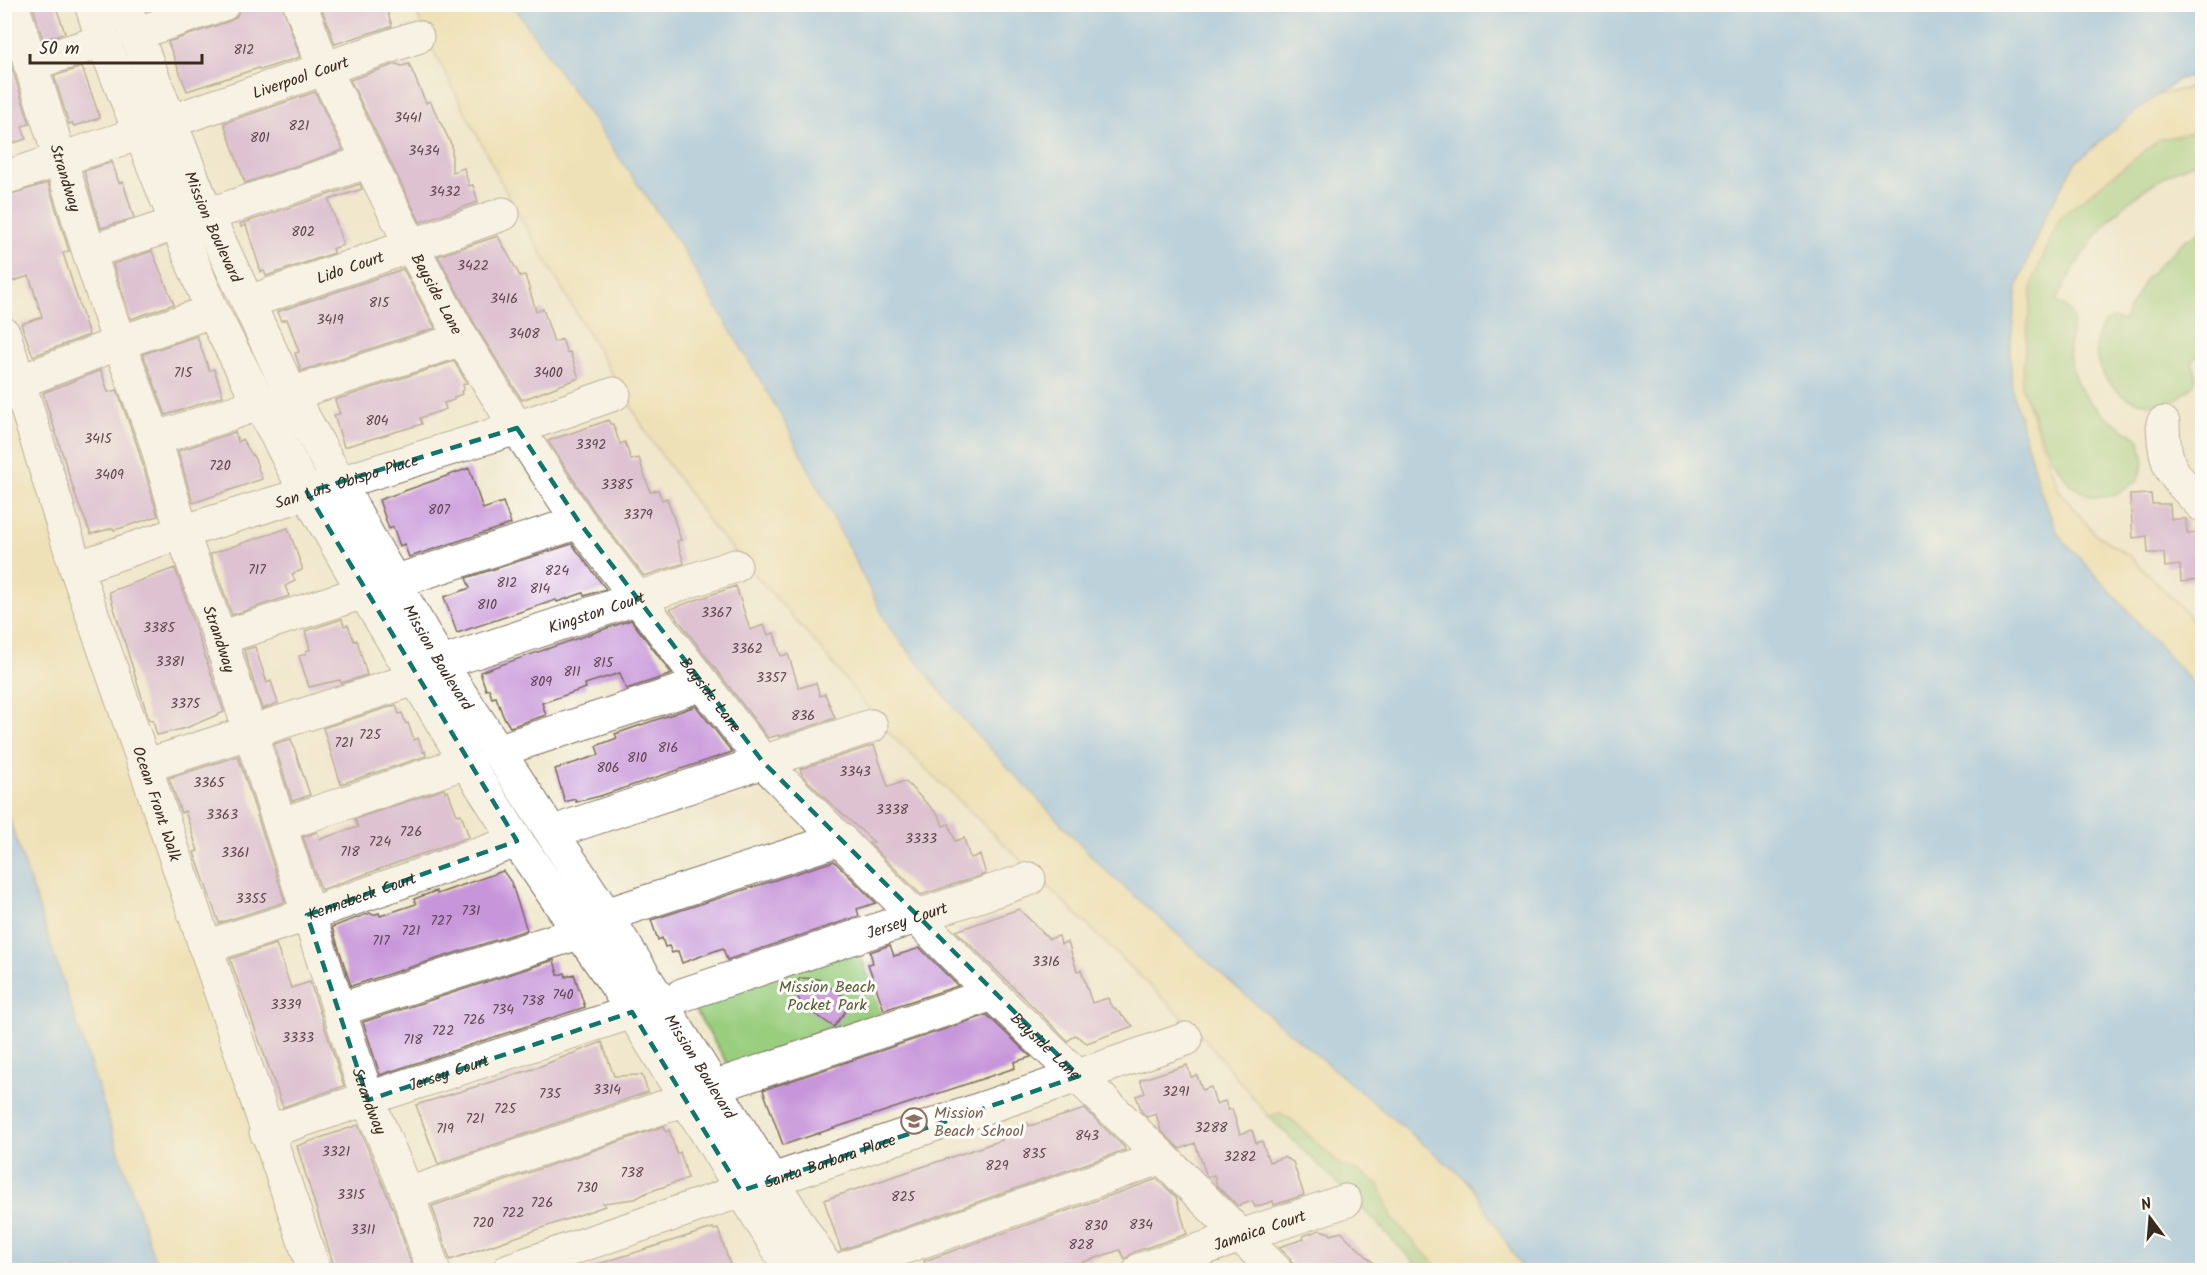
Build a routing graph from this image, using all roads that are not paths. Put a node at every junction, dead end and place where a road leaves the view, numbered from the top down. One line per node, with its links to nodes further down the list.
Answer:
1 (12, 4): 8 (street, Strandway)
2 (91, 4): 7 (street, Mission Boulevard)
3 (223, 4): 5 (street)
4 (300, 4): 9 (street, Bayside Lane)
5 (129, 19): 16 (street, Mission Boulevard)
6 (417, 37): 9 (street, Liverpool Court)
7 (104, 41): 8 (street); 11 (street, Mission Boulevard)
8 (30, 64): 12 (street, Strandway)
9 (324, 68): 10 (street, Liverpool Court); 13 (street, Bayside Lane)
10 (183, 117)
11 (140, 133): 12 (street); 16 (street, Mission Boulevard)
12 (60, 158): 14 (street); 18 (street, Strandway)
13 (369, 161): 16 (street); 17 (street, Bayside Lane)
14 (4, 178)
15 (503, 214): 17 (street, Lido Court)
16 (192, 219): 18 (street); 20 (street, Mission Boulevard); 25 (street, Mission Boulevard)
17 (411, 245): 19 (street, Lido Court); 22 (street, Bayside Lane)
18 (89, 252): 23 (street, Strandway)
19 (263, 297)
20 (212, 311): 23 (street); 27 (street, Mission Boulevard)
21 (4, 334): 24 (street, Ocean Front Walk)
22 (462, 339): 25 (street); 29 (street, Bayside Lane)
23 (119, 343): 24 (street); 30 (street, Strandway)
24 (19, 382): 37 (street, Ocean Front Walk)
25 (291, 394): 31 (street, Mission Boulevard)
26 (614, 394): 29 (street, San Luis Obispo Place)
27 (259, 404): 30 (street); 32 (street, Mission Boulevard)
28 (2163, 423): 33 (street)
29 (517, 428): 31 (street, San Luis Obispo Place); 34 (street, Bayside Lane)
30 (155, 439): 35 (street, Strandway)
31 (340, 481): 32 (street, San Luis Obispo Place); 38 (street, Mission Boulevard)
32 (307, 492): 35 (street, San Luis Obispo Place); 39 (street, Mission Boulevard)
33 (2202, 505)
34 (579, 522): 38 (street); 40 (street, Bayside Lane)
35 (182, 532): 37 (street, San Luis Obispo Place); 41 (street, Strandway)
36 (735, 566): 40 (street, Kingston Court)
37 (76, 568): 50 (street, Ocean Front Walk)
38 (394, 582): 47 (street, Mission Boulevard)
39 (364, 592): 41 (street); 43 (street, Mission Boulevard)
40 (638, 599): 42 (street, Kingston Court); 44 (street, Bayside Lane)
41 (220, 638): 46 (street, Strandway)
42 (457, 658)
43 (415, 679): 46 (street); 48 (street, Mission Boulevard)
44 (703, 684): 47 (street); 49 (street, Bayside Lane)
45 (871, 726): 49 (street)
46 (249, 732): 50 (street); 51 (street, Strandway)
47 (497, 751): 58 (street, Mission Boulevard)
48 (466, 762): 51 (street); 53 (street, Mission Boulevard)
49 (763, 762): 52 (street); 54 (street, Bayside Lane)
50 (145, 766): 59 (street, Ocean Front Walk)
51 (280, 825): 56 (street, Strandway)
52 (568, 827)
53 (517, 840): 56 (street, Kennebeck Court); 58 (street, Mission Boulevard)
54 (840, 840): 57 (street, Bayside Lane); 58 (street)
55 (1029, 879): 57 (street, Jersey Court)
56 (307, 915): 59 (street, Kennebeck Court); 62 (street, Strandway)
57 (917, 916): 60 (street, Bayside Lane); 61 (street, Jersey Court)
58 (593, 923): 62 (street); 63 (street, Mission Boulevard); 66 (street, Mission Boulevard)
59 (205, 947): 68 (street, Ocean Front Walk)
60 (992, 994): 65 (street, Bayside Lane); 66 (street)
61 (682, 995)
62 (339, 1010): 67 (street, Strandway)
63 (632, 1012): 66 (street, Mission Boulevard); 67 (street, Jersey Court)
64 (1186, 1039): 65 (street, Santa Barbara Place)
65 (1079, 1076): 69 (street, Bayside Lane); 70 (street, Santa Barbara Place)
66 (700, 1093): 70 (street, Mission Boulevard); 71 (street, Mission Boulevard); 72 (street)
67 (368, 1100): 68 (street, Jersey Court); 72 (street, Strandway)
68 (266, 1132): 75 (street, Ocean Front Walk)
69 (1162, 1157): 74 (street, Bayside Lane); 80 (street)
70 (773, 1180): 71 (street, Santa Barbara Place); 79 (street, Mission Boulevard)
71 (741, 1191): 77 (street, Santa Barbara Place); 78 (street, Mission Boulevard)
72 (408, 1194): 76 (street, Strandway)
73 (1346, 1201): 74 (street, Jamaica Court)
74 (1240, 1235): 81 (street, Jamaica Court); 82 (street, Bayside Lane)
75 (314, 1270)
76 (433, 1270)
77 (508, 1270)
78 (791, 1270)
79 (828, 1270)
80 (840, 1270)
81 (1140, 1270)
82 (1275, 1270)

